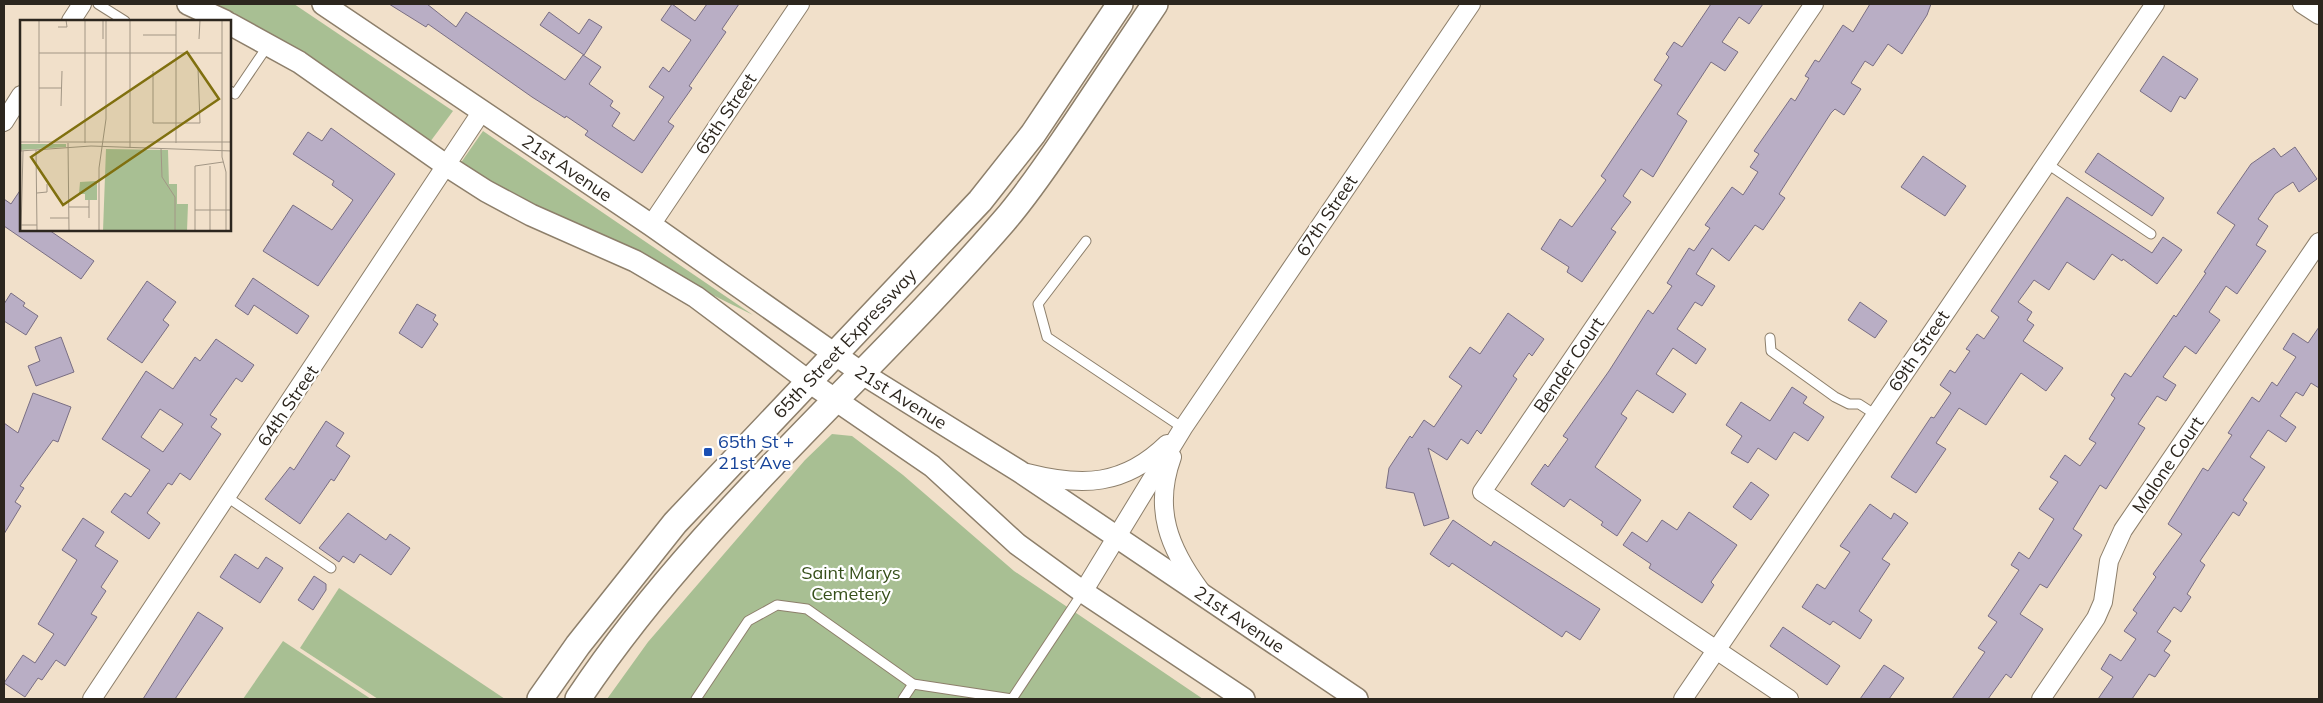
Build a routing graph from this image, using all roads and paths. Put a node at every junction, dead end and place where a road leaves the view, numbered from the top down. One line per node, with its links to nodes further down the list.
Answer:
1 (82, 4): 14 (street)
2 (98, 4): 15 (lane)
3 (188, 4): 16 (street)
4 (323, 4): 12 (street, 21st Avenue)
5 (800, 4): 25 (street, 65th Street)
6 (1120, 4): 30 (main road, 65th Street Expressway)
7 (1155, 4): 31 (main road, 65th Street Expressway)
8 (1471, 4): 35 (street, 67th Street)
9 (1814, 4): 42 (street, Bender Court)
10 (2154, 4): 23 (street, 69th Street)
11 (2302, 4): 13 (street)
12 (346, 10): 21 (street, 21st Avenue)
13 (2319, 15)
14 (72, 20)
15 (123, 20)
16 (223, 20)
17 (231, 25): 18 (street, 21st Avenue)
18 (269, 44): 19 (lane); 24 (street, 21st Avenue)
19 (231, 92)
20 (20, 97): 22 (street)
21 (482, 111): 24 (street, 64th Street); 25 (street, 21st Avenue)
22 (4, 122)
23 (2046, 163): 26 (lane); 34 (street, 69th Street)
24 (447, 166): 32 (street, 21st Avenue); 37 (street, 64th Street)
25 (651, 225): 30 (street, 21st Avenue)
26 (2152, 234)
27 (1086, 242): 35 (lane)
28 (2319, 242): 54 (street, Malone Court)
29 (1770, 338): 34 (lane)
30 (835, 354): 31 (street, 21st Avenue); 32 (main road, 65th Street Expressway)
31 (863, 374): 33 (main road, 65th Street Expressway); 36 (street, 21st Avenue)
32 (808, 381): 33 (street, 21st Avenue); 45 (main road, 65th Street Expressway)
33 (838, 400): 40 (street, 21st Avenue); 46 (main road, 65th Street Expressway)
34 (1876, 415): 42 (street, 69th Street)
35 (1183, 428): 36 (street, 67th Street); 38 (street, 67th Street); 41 (street, 67th Street)
36 (1019, 471): 38 (street, 21st Avenue)
37 (227, 496): 39 (lane); 44 (street, 64th Street)
38 (1117, 537): 40 (street, 67th Street); 41 (street, 21st Avenue)
39 (331, 568)
40 (1083, 592): 49 (lane); 50 (street, 21st Avenue)
41 (1205, 597): 51 (street, 21st Avenue)
42 (1716, 650): 52 (street, 69th Street); 53 (street)
43 (913, 684): 47 (lane); 48 (lane); 49 (lane)
44 (92, 699)
45 (540, 699)
46 (578, 699)
47 (696, 699)
48 (903, 699)
49 (1012, 699)
50 (1244, 699)
51 (1357, 699)
52 (1683, 699)
53 (1788, 699)
54 (2041, 699)

